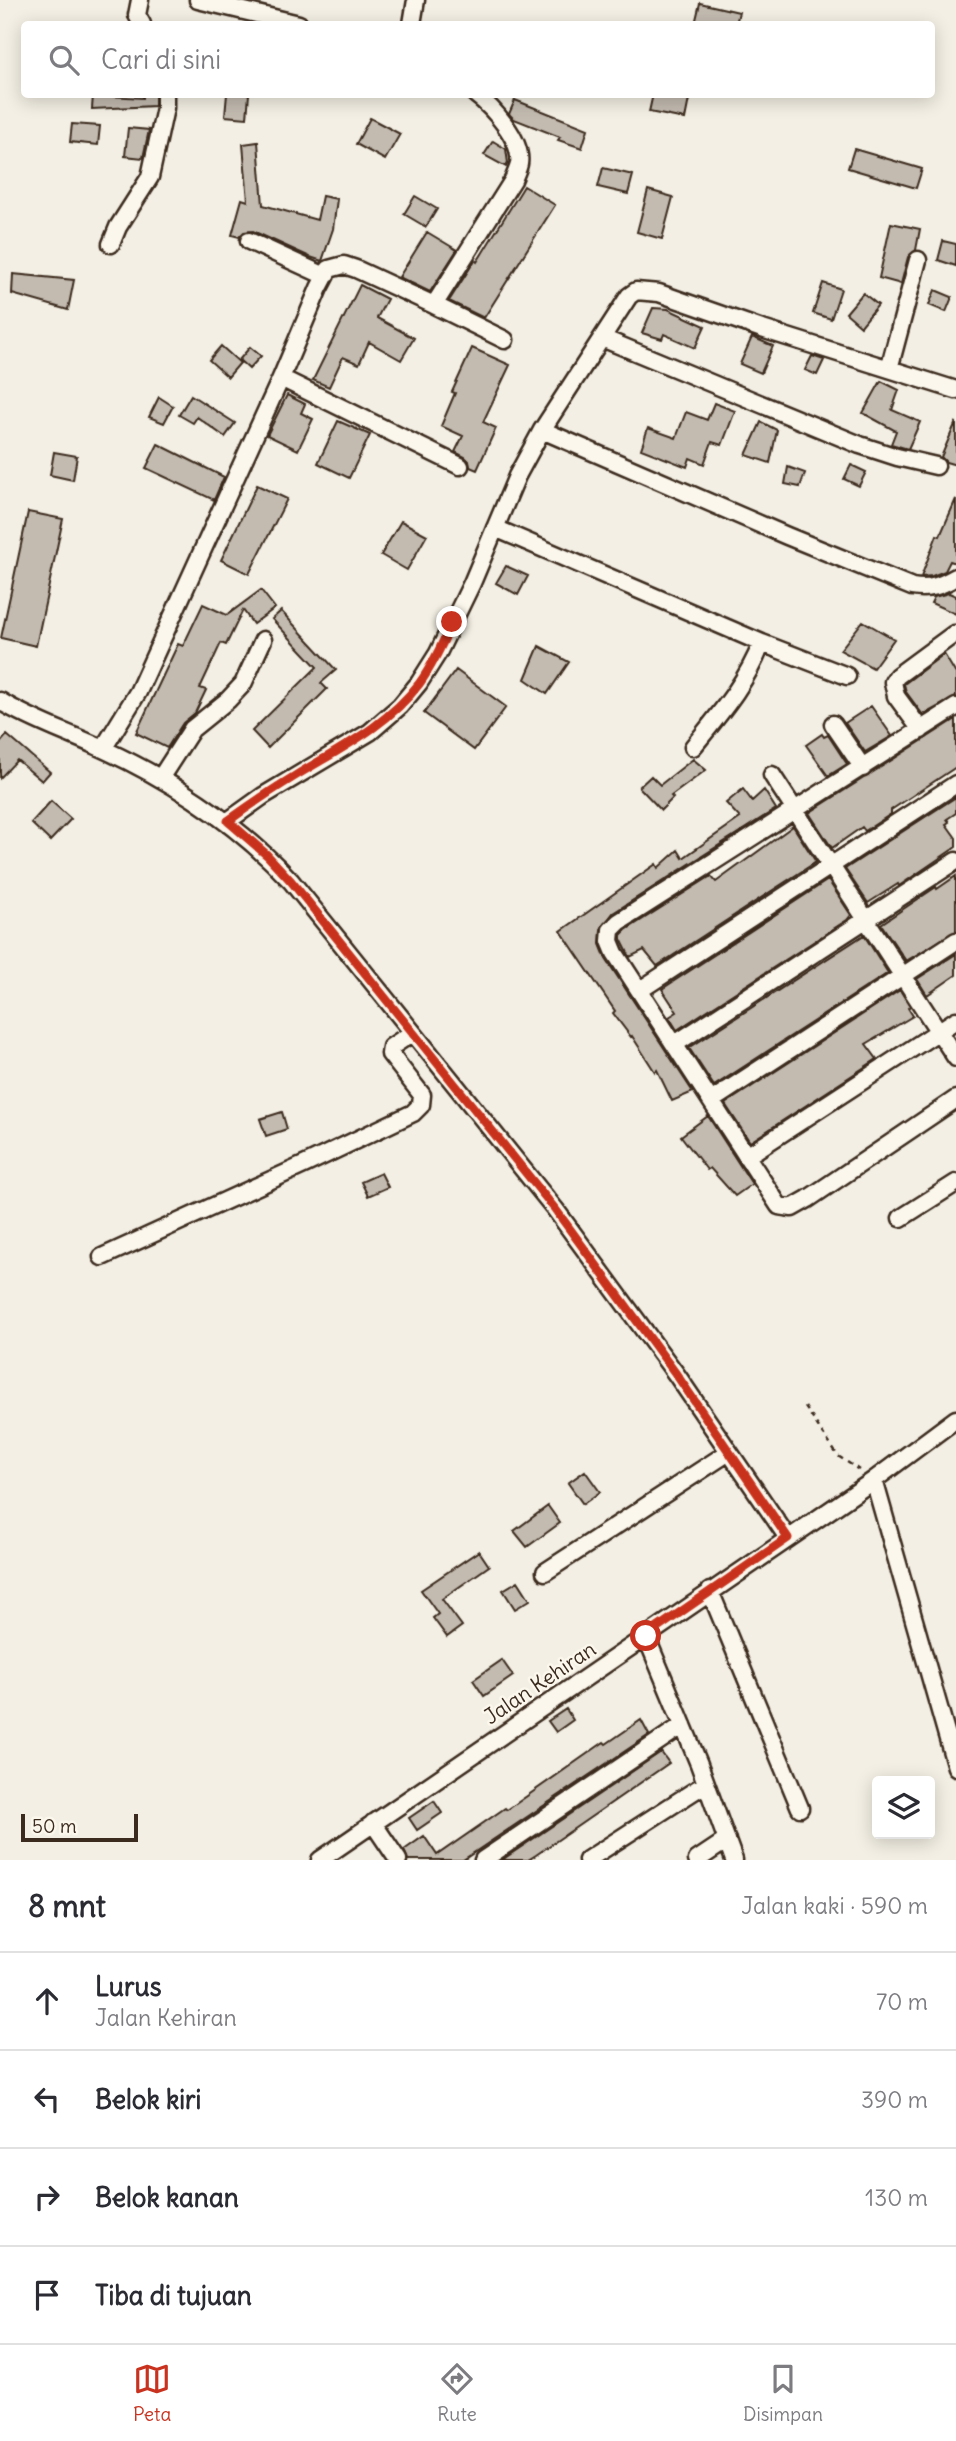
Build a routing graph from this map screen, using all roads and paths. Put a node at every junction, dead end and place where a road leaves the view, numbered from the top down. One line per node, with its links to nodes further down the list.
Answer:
1 (140, 0): 4 (street)
2 (198, 0): 5 (street)
3 (416, 0): 6 (street)
4 (140, 21)
5 (286, 21)
6 (412, 21)
7 (165, 98): 10 (street)
8 (480, 98): 13 (street)
9 (249, 241): 12 (street)
10 (111, 244)
11 (918, 260): 16 (street)
12 (325, 276): 13 (street); 17 (street)
13 (434, 305): 15 (street)
14 (602, 338): 16 (street); 19 (street); 21 (street)
15 (505, 340)
16 (888, 369): 18 (street)
17 (281, 378): 20 (street); 32 (street)
18 (956, 390)
19 (542, 430): 22 (street); 23 (street)
20 (460, 466)
21 (936, 466)
22 (495, 528): 26 (street); 39 (street)
23 (956, 577)
24 (955, 635): 31 (street)
25 (263, 640): 34 (street)
26 (762, 643): 27 (street); 33 (street)
27 (847, 676)
28 (0, 701): 32 (street)
29 (956, 707): 31 (street)
30 (833, 724): 35 (street)
31 (920, 730): 35 (street)
32 (109, 740): 34 (street)
33 (693, 747)
34 (167, 768): 39 (street)
35 (863, 768): 38 (street)
36 (772, 775): 38 (street)
37 (956, 784): 41 (street)
38 (796, 810): 41 (street); 45 (street)
39 (228, 821): 48 (street)
40 (956, 861): 42 (street)
41 (831, 864): 42 (street); 45 (street)
42 (866, 918): 44 (street); 49 (street)
43 (956, 941): 44 (street)
44 (903, 975): 47 (street); 52 (street)
45 (640, 990): 49 (street)
46 (956, 1020): 47 (street)
47 (939, 1031): 50 (street); 53 (street)
48 (412, 1033): 56 (street); 59 (street)
49 (675, 1044): 52 (street)
50 (956, 1058)
51 (956, 1099): 53 (street)
52 (711, 1101): 53 (street)
53 (747, 1156)
54 (956, 1183): 55 (street)
55 (901, 1218)
56 (102, 1256)
57 (805, 1407): 60 (path)
58 (956, 1419): 60 (street, Jalan Kehiran)
59 (729, 1452): 61 (street); 62 (street)
60 (874, 1480): 61 (street, Jalan Kehiran); 66 (street)
61 (788, 1538): 63 (street, Jalan Kehiran)
62 (545, 1572)
63 (710, 1591): 64 (street, Jalan Kehiran); 68 (street)
64 (646, 1636): 65 (street); 69 (street, Jalan Kehiran)
65 (683, 1725): 67 (street); 74 (street)
66 (956, 1767)
67 (705, 1784): 70 (street); 75 (street)
68 (800, 1808)
69 (373, 1823): 71 (street, Jalan Kehiran); 73 (street)
70 (726, 1840): 76 (street); 77 (street)
71 (339, 1854): 72 (street, Jalan Kehiran)
72 (320, 1860)
73 (398, 1860)
74 (484, 1860)
75 (587, 1860)
76 (697, 1860)
77 (734, 1860)

